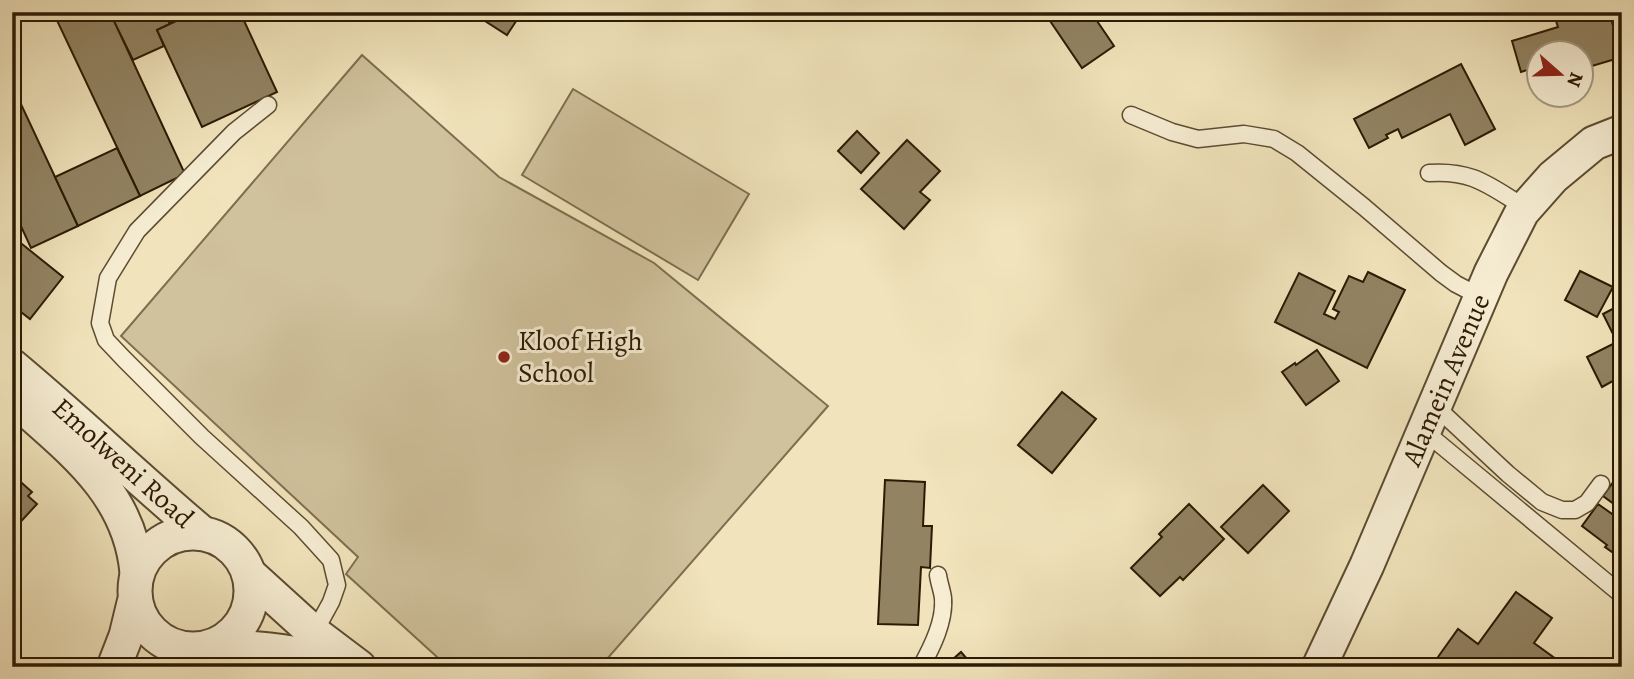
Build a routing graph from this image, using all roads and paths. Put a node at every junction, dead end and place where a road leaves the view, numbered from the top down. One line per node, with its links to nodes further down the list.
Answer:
1 (268, 105): 16 (lane)
2 (1131, 115): 6 (lane)
3 (1622, 132): 5 (street, Alamein Avenue)
4 (1429, 173): 5 (lane)
5 (1526, 208): 6 (street, Alamein Avenue)
6 (1481, 297): 9 (street, Alamein Avenue)
7 (12, 366): 11 (street, Emolweni Road)
8 (12, 397): 14 (street, Emolweni Road)
9 (1430, 418): 10 (lane); 15 (lane); 22 (street, Alamein Avenue)
10 (1601, 484)
11 (202, 533): 12 (street); 14 (street)
12 (249, 574): 16 (street); 17 (street)
13 (938, 575): 21 (lane)
14 (136, 588): 17 (street); 18 (street)
15 (1622, 595)
16 (314, 633): 20 (street)
17 (201, 654): 19 (street)
18 (114, 667)
19 (343, 667)
20 (359, 667)
21 (921, 667)
22 (1319, 667)

